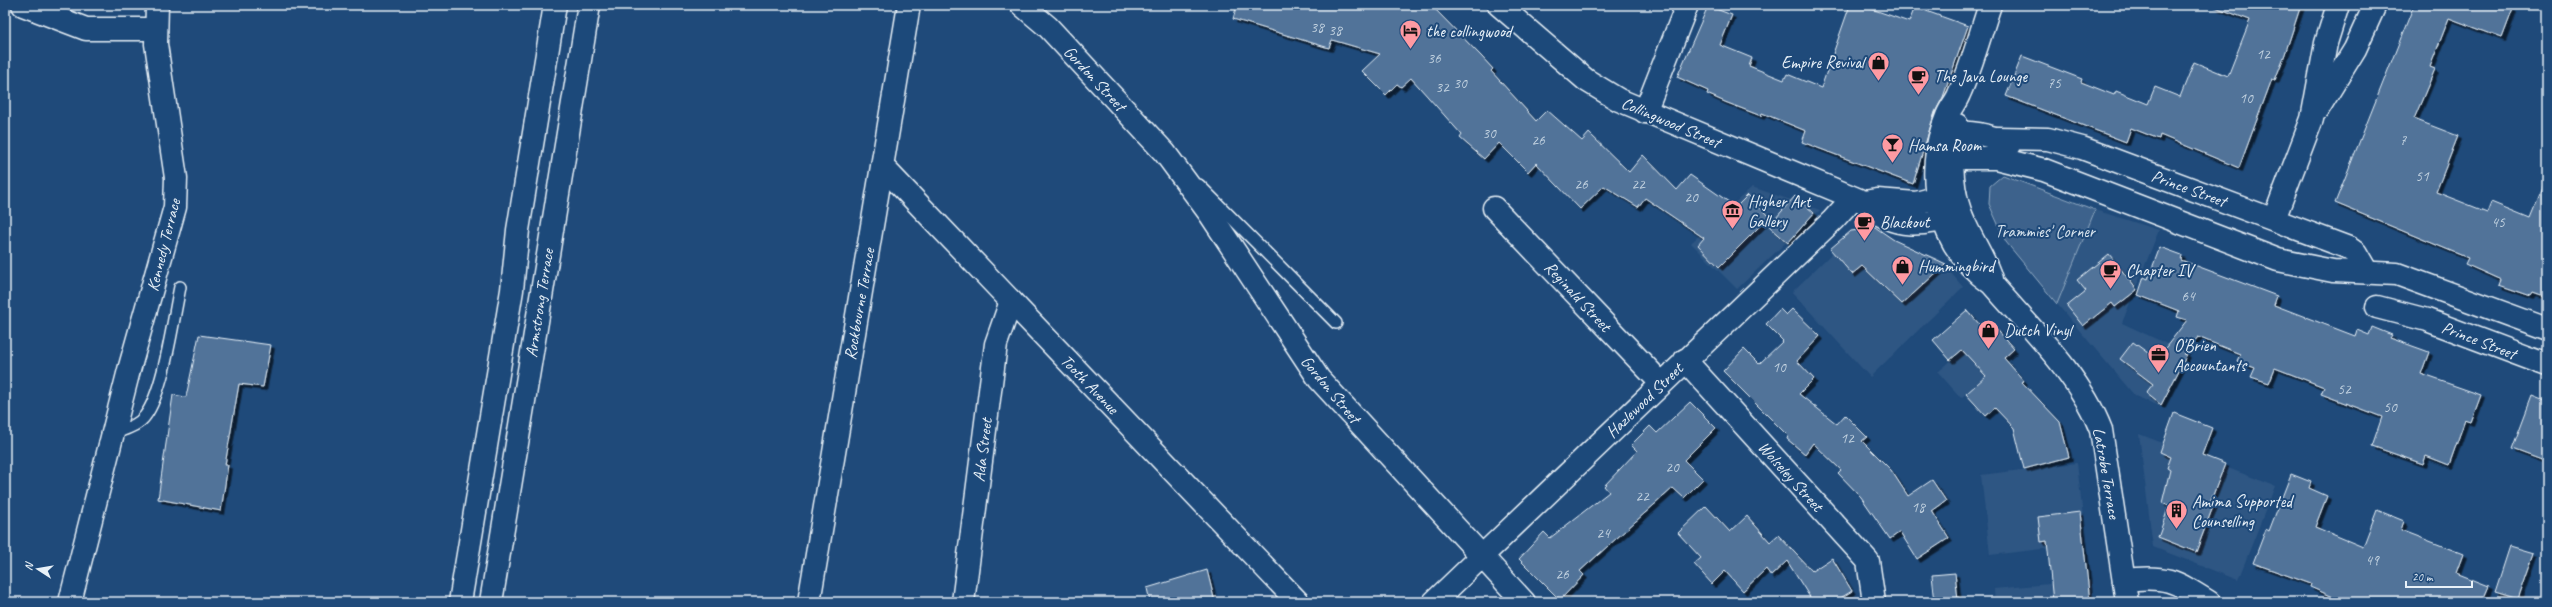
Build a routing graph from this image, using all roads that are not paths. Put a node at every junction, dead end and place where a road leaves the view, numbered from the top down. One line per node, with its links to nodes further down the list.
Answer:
1 (23, 5): 12 (street)
2 (157, 5): 12 (street, Kennedy Terrace)
3 (555, 5): 38 (street, Armstrong Terrace)
4 (589, 5): 39 (street, Armstrong Terrace)
5 (909, 5): 18 (street, Rockbourne Terrace)
6 (1022, 5): 17 (street, Gordon Street)
7 (1499, 5): 13 (street, Collingwood Street)
8 (1687, 5): 13 (street)
9 (1990, 5): 16 (street, Latrobe Terrace)
10 (2338, 5): 14 (street)
11 (2374, 5): 14 (street)
12 (155, 29): 34 (street, Kennedy Terrace)
13 (1645, 112): 21 (street, Collingwood Street)
14 (2312, 119): 24 (street)
15 (1997, 138): 16 (street, Prince Street); 19 (street, Prince Street); 24 (street, Prince Street)
16 (1947, 144): 19 (street, Prince Street); 20 (street, Latrobe Terrace)
17 (1165, 154): 29 (lane, Gordon Street); 35 (street, Gordon Street)
18 (883, 167): 27 (street, Tooth Avenue); 40 (street, Rockbourne Terrace)
19 (2044, 170): 25 (street, Prince Street)
20 (1946, 195): 21 (street, Collingwood Street); 23 (street, Latrobe Terrace)
21 (1859, 200): 23 (street, Collingwood Street); 31 (street, Hazlewood Street)
22 (1494, 208): 33 (street, Reginald Street)
23 (1952, 218): 36 (street, Latrobe Terrace)
24 (2274, 219): 25 (street, Prince Street)
25 (2367, 272): 30 (street, Prince Street)
26 (180, 287): 34 (lane, Kennedy Terrace)
27 (1011, 301): 41 (street, Ada Street); 42 (street, Tooth Avenue)
28 (2377, 307): 32 (street, Prince Street)
29 (1336, 323)
30 (2542, 330): 32 (street, Prince Street)
31 (1686, 360): 33 (street, Hazlewood Street); 45 (street, Wolseley Street)
32 (2541, 363)
33 (1661, 383): 35 (street, Hazlewood Street)
34 (113, 434): 37 (street, Kennedy Terrace)
35 (1482, 556): 43 (street, Hazlewood Street); 44 (street, Gordon Street)
36 (2124, 580): 46 (street, Latrobe Terrace); 47 (street)
37 (70, 602)
38 (460, 602)
39 (491, 602)
40 (809, 602)
41 (963, 602)
42 (1298, 602)
43 (1434, 602)
44 (1524, 602)
45 (1874, 602)
46 (2127, 602)
47 (2209, 602)

